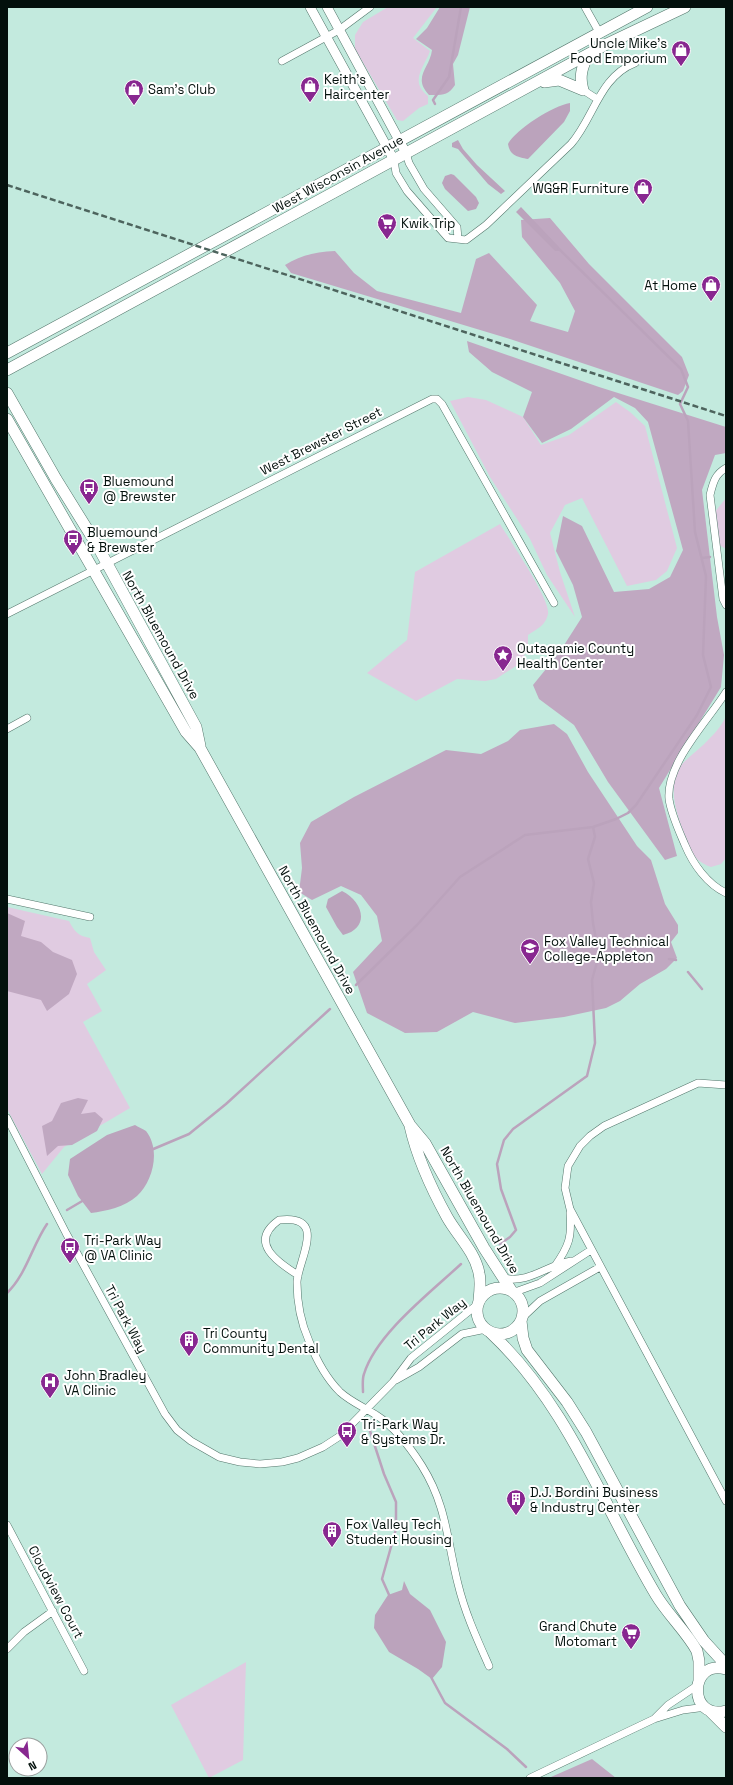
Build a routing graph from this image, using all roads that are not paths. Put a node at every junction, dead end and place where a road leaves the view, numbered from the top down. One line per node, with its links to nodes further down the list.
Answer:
1 (310, 7): 9 (street)
2 (327, 7): 7 (street)
3 (370, 7): 7 (street)
4 (585, 7): 8 (street)
5 (647, 7): 8 (main road, West Wisconsin Avenue)
6 (685, 7): 10 (main road, West Wisconsin Avenue)
7 (339, 30): 9 (street); 16 (street)
8 (599, 32): 16 (main road, West Wisconsin Avenue)
9 (326, 37): 11 (street); 17 (street)
10 (588, 55): 13 (main road, West Wisconsin Avenue); 14 (main road)
11 (282, 61)
12 (634, 63): 15 (street)
13 (526, 88): 14 (main road); 18 (main road, West Wisconsin Avenue)
14 (583, 90): 15 (street)
15 (597, 99): 20 (street)
16 (400, 140): 17 (main road, West Wisconsin Avenue); 18 (street)
17 (388, 147): 19 (street); 21 (main road, West Wisconsin Avenue)
18 (406, 153): 19 (main road, West Wisconsin Avenue); 20 (street)
19 (394, 160): 20 (street); 22 (main road, West Wisconsin Avenue)
20 (458, 239)
21 (7, 353)
22 (7, 370)
23 (7, 393): 26 (main road, North Bluemound Drive)
24 (7, 419): 27 (main road, North Bluemound Drive)
25 (726, 468): 29 (street)
26 (106, 563): 27 (street, West Brewster Street); 28 (street, West Brewster Street); 34 (main road, North Bluemound Drive)
27 (93, 570): 30 (street, West Brewster Street); 34 (main road, North Bluemound Drive)
28 (554, 603)
29 (726, 605)
30 (7, 614)
31 (726, 692): 35 (street)
32 (27, 718): 33 (street)
33 (7, 729)
34 (200, 748): 40 (main road, North Bluemound Drive)
35 (726, 894)
36 (7, 899): 37 (street)
37 (90, 917)
38 (726, 1085): 41 (street)
39 (7, 1118): 53 (street, Tri Park Way)
40 (410, 1125): 47 (main road, North Bluemound Drive); 49 (main road, North Bluemound Drive)
41 (570, 1209): 42 (street); 44 (street)
42 (591, 1250): 43 (street); 45 (street)
43 (571, 1262): 44 (street); 48 (street)
44 (555, 1266): 47 (street)
45 (600, 1268): 50 (street); 54 (street)
46 (298, 1275): 46 (street); 53 (street)
47 (502, 1278): 48 (main road, North Bluemound Drive)
48 (513, 1291): 49 (main road); 50 (main road)
49 (478, 1302): 51 (main road); 52 (street, Tri Park Way)
50 (522, 1319): 51 (main road); 58 (main road)
51 (488, 1330): 52 (street, Tri Park Way); 62 (main road)
52 (393, 1382): 53 (street, Tri Park Way)
53 (366, 1410): 59 (street)
54 (726, 1501)
55 (7, 1525): 56 (street, Cloudview Court)
56 (53, 1611): 57 (street); 61 (street, Cloudview Court)
57 (7, 1649)
58 (726, 1665)
59 (489, 1666)
60 (726, 1669): 62 (main road)
61 (84, 1671)
62 (698, 1683): 63 (main road); 65 (street)
63 (708, 1708): 64 (main road); 65 (street); 66 (main road)
64 (726, 1710)
65 (654, 1719): 67 (street)
66 (726, 1727)
67 (530, 1778)

